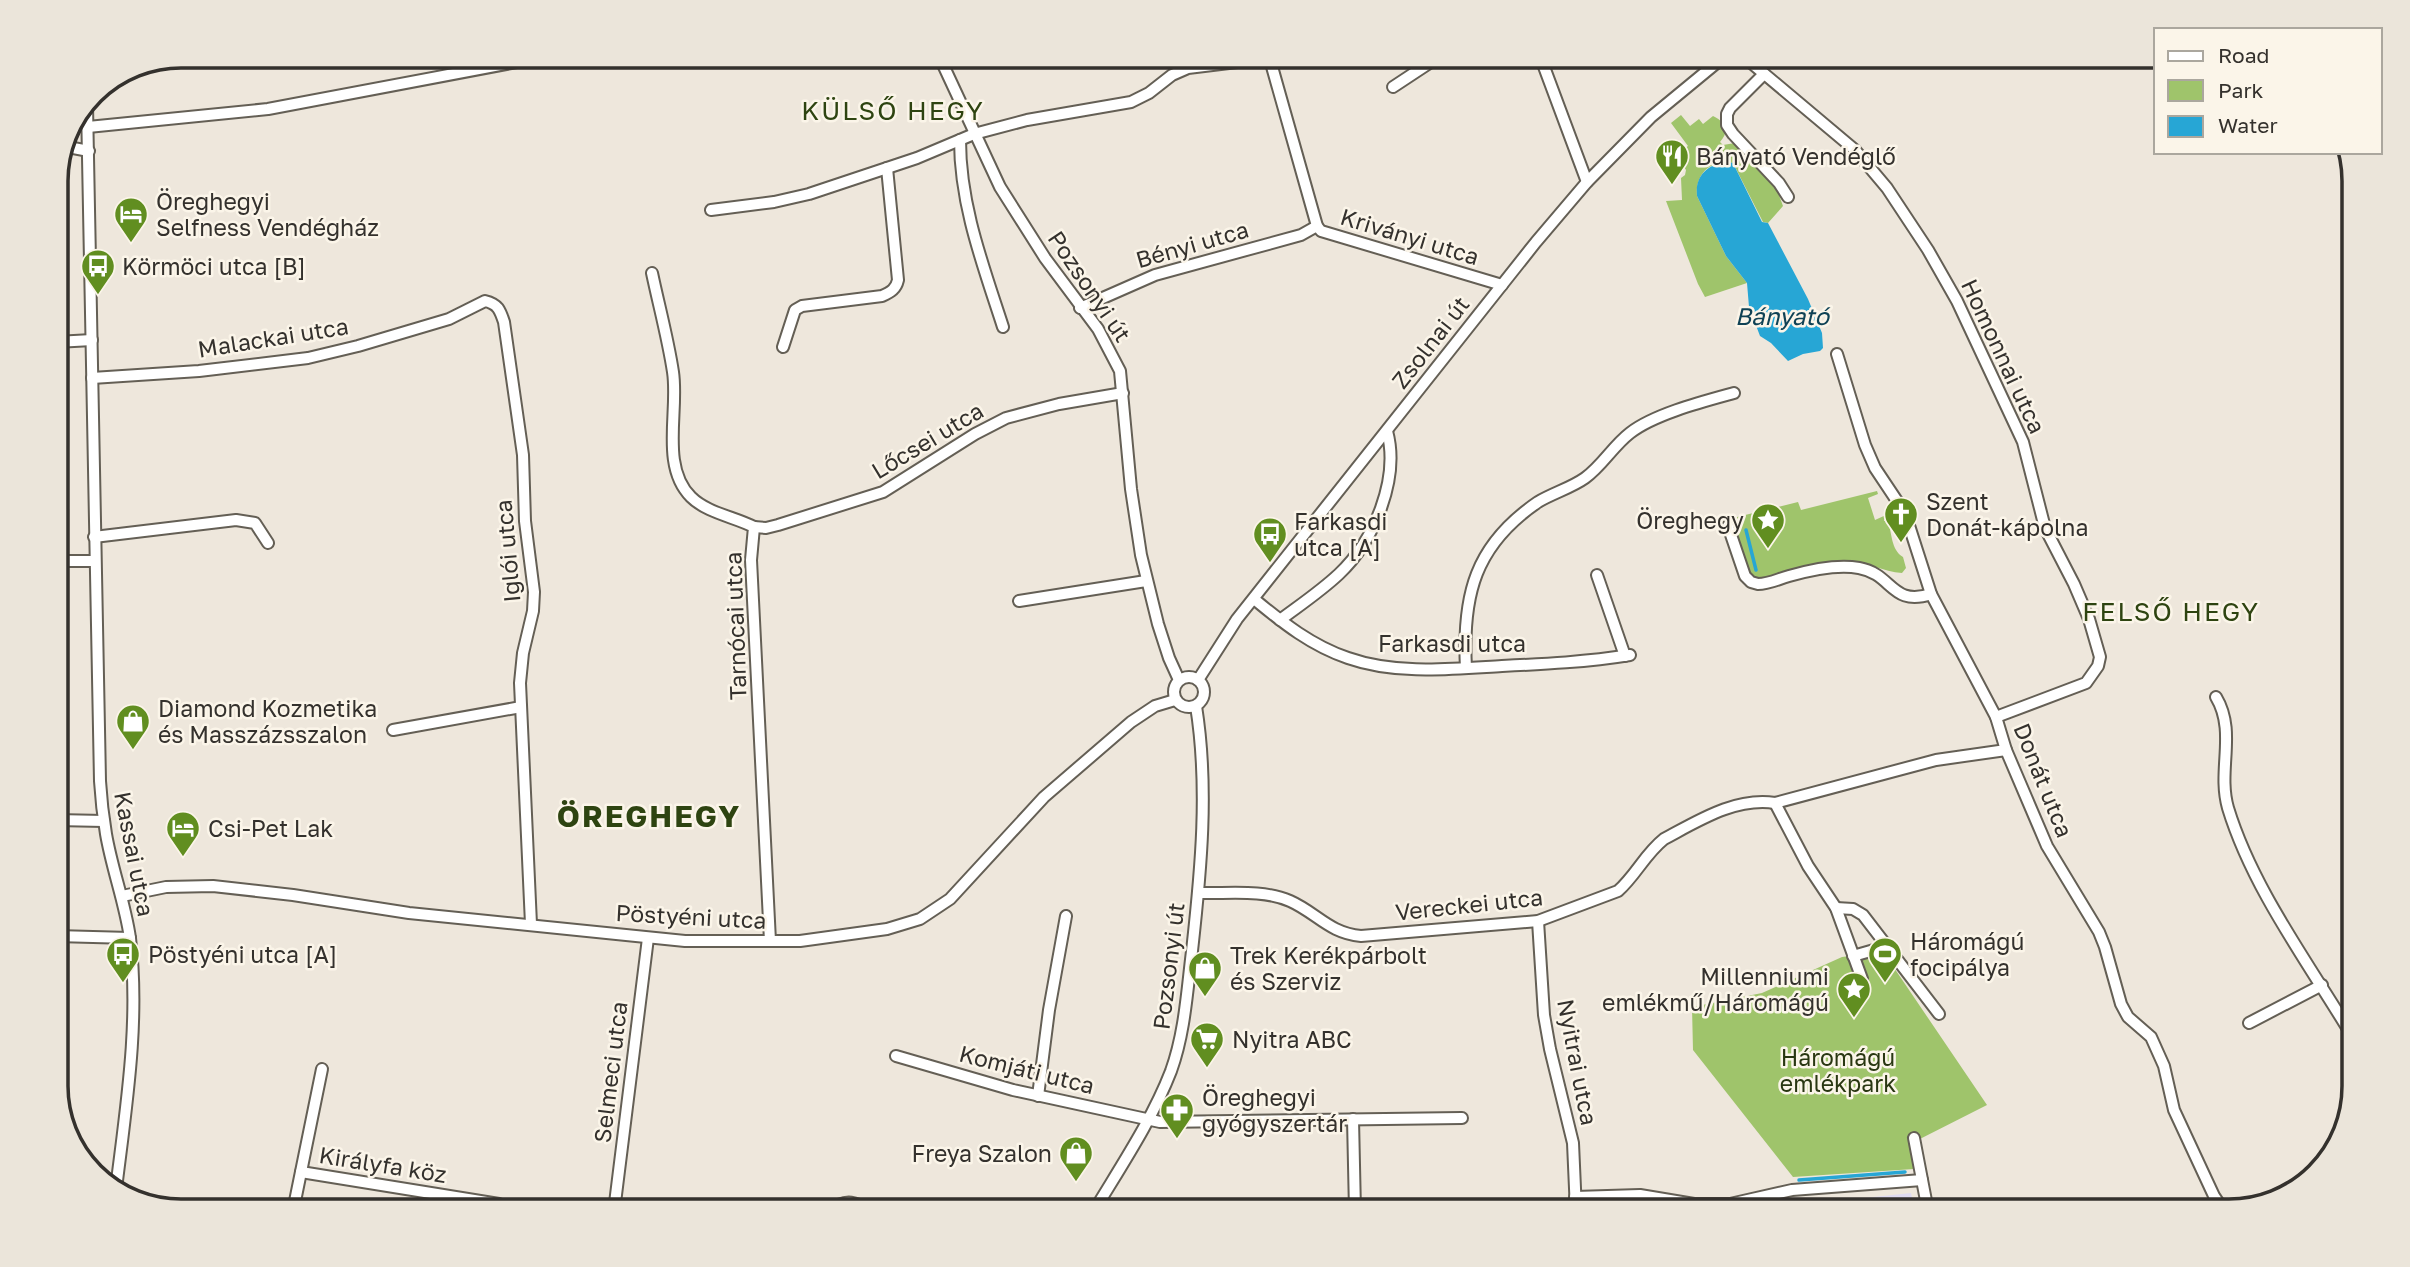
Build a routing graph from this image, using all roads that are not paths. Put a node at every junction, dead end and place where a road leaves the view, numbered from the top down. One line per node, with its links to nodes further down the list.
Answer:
1 (486, 68): 12 (street)
2 (944, 68): 13 (street, Pozsonyi út)
3 (1188, 68): 13 (street)
4 (1273, 68): 21 (street, Kriványi utca)
5 (1422, 68): 10 (street)
6 (1544, 68): 18 (street)
7 (1710, 68): 18 (street, Zsolnai út)
8 (1757, 68): 9 (street, Homonnai utca)
9 (1764, 74): 19 (street); 54 (street, Homonnai utca)
10 (1393, 87)
11 (88, 119): 12 (street, Kassai utca)
12 (88, 127): 16 (street, Kassai utca)
13 (974, 134): 14 (street); 25 (street, Pozsonyi út)
14 (960, 140): 17 (street); 26 (street)
15 (74, 148): 16 (street)
16 (89, 151): 27 (street, Kassai utca)
17 (887, 168): 20 (street); 29 (street)
18 (1587, 182): 23 (street, Zsolnai út)
19 (1788, 197)
20 (711, 210)
21 (1317, 226): 23 (street, Kriványi utca); 25 (street, Bényi utca)
22 (652, 273): 36 (street, Tarnócai utca)
23 (1502, 285): 34 (street, Zsolnai út)
24 (494, 303): 31 (street, Malackai utca); 53 (street, Iglói utca)
25 (1080, 308): 32 (street, Pozsonyi út)
26 (1003, 327)
27 (92, 340): 28 (street); 31 (street, Kassai utca)
28 (68, 341)
29 (783, 347)
30 (1837, 354): 43 (street, Donát utca)
31 (92, 378): 37 (street, Kassai utca)
32 (1123, 393): 36 (street, Lőcsei utca); 42 (street, Pozsonyi út)
33 (1734, 393): 47 (street)
34 (1387, 431): 44 (street, Zsolnai út); 46 (street)
35 (1728, 526): 43 (street)
36 (754, 527): 69 (street, Tarnócai utca)
37 (94, 537): 38 (street); 40 (street, Kassai utca)
38 (268, 542)
39 (68, 561): 40 (street)
40 (95, 561): 59 (street, Kassai utca)
41 (1597, 575): 47 (street, Farkasdi utca)
42 (1146, 581): 45 (street); 48 (street, Pozsonyi út)
43 (1931, 594): 54 (street, Donát utca)
44 (1254, 599): 46 (street, Farkasdi utca); 49 (street, Zsolnai út)
45 (1019, 601)
46 (1280, 620): 47 (street, Farkasdi utca)
47 (1466, 668)
48 (1180, 680): 49 (street); 51 (street)
49 (1198, 680): 52 (street)
50 (2216, 697): 73 (street)
51 (1175, 700): 52 (street); 69 (street, Pöstyéni utca)
52 (1196, 706): 60 (street, Pozsonyi út)
53 (521, 707): 55 (street); 65 (street, Iglói utca)
54 (1996, 717): 56 (street, Donát utca)
55 (393, 730)
56 (2006, 750): 57 (street, Vereckei utca); 96 (street, Donát utca)
57 (1775, 803): 62 (street); 64 (street, Vereckei utca)
58 (68, 820): 59 (street)
59 (104, 821): 61 (street, Kassai utca)
60 (1198, 893): 64 (street, Vereckei utca); 82 (street, Pozsonyi út)
61 (122, 896): 65 (street, Pöstyéni utca); 67 (street, Kassai utca)
62 (1836, 908): 70 (street); 71 (street)
63 (1066, 916): 79 (street)
64 (1538, 921): 87 (street, Nyitrai utca)
65 (531, 924): 68 (street, Pöstyéni utca)
66 (68, 936): 67 (street)
67 (130, 939): 85 (street, Kassai utca)
68 (648, 939): 69 (street, Pöstyéni utca); 90 (street, Selmeci utca)
69 (770, 941)
70 (1888, 946): 71 (street); 74 (street)
71 (1853, 956): 72 (street)
72 (1862, 979)
73 (2322, 985): 75 (street); 76 (street)
74 (1939, 1014)
75 (2342, 1019)
76 (2249, 1023)
77 (897, 1056): 79 (street, Komjáti utca)
78 (322, 1069): 84 (street, Királyfa köz)
79 (1038, 1096): 82 (street, Komjáti utca)
80 (1462, 1118): 81 (street, Komjáti utca)
81 (1353, 1119): 82 (street, Komjáti utca); 92 (street)
82 (1147, 1120): 91 (street, Pozsonyi út)
83 (1914, 1138): 86 (street)
84 (301, 1171): 88 (street, Királyfa köz); 89 (street, Királyfa köz)
85 (117, 1179)
86 (1922, 1180): 94 (street); 95 (street)
87 (1575, 1197): 93 (street)
88 (295, 1199)
89 (469, 1199)
90 (615, 1199)
91 (1101, 1199)
92 (1356, 1199)
93 (1664, 1199)
94 (1752, 1199)
95 (1926, 1199)
96 (2216, 1199)

